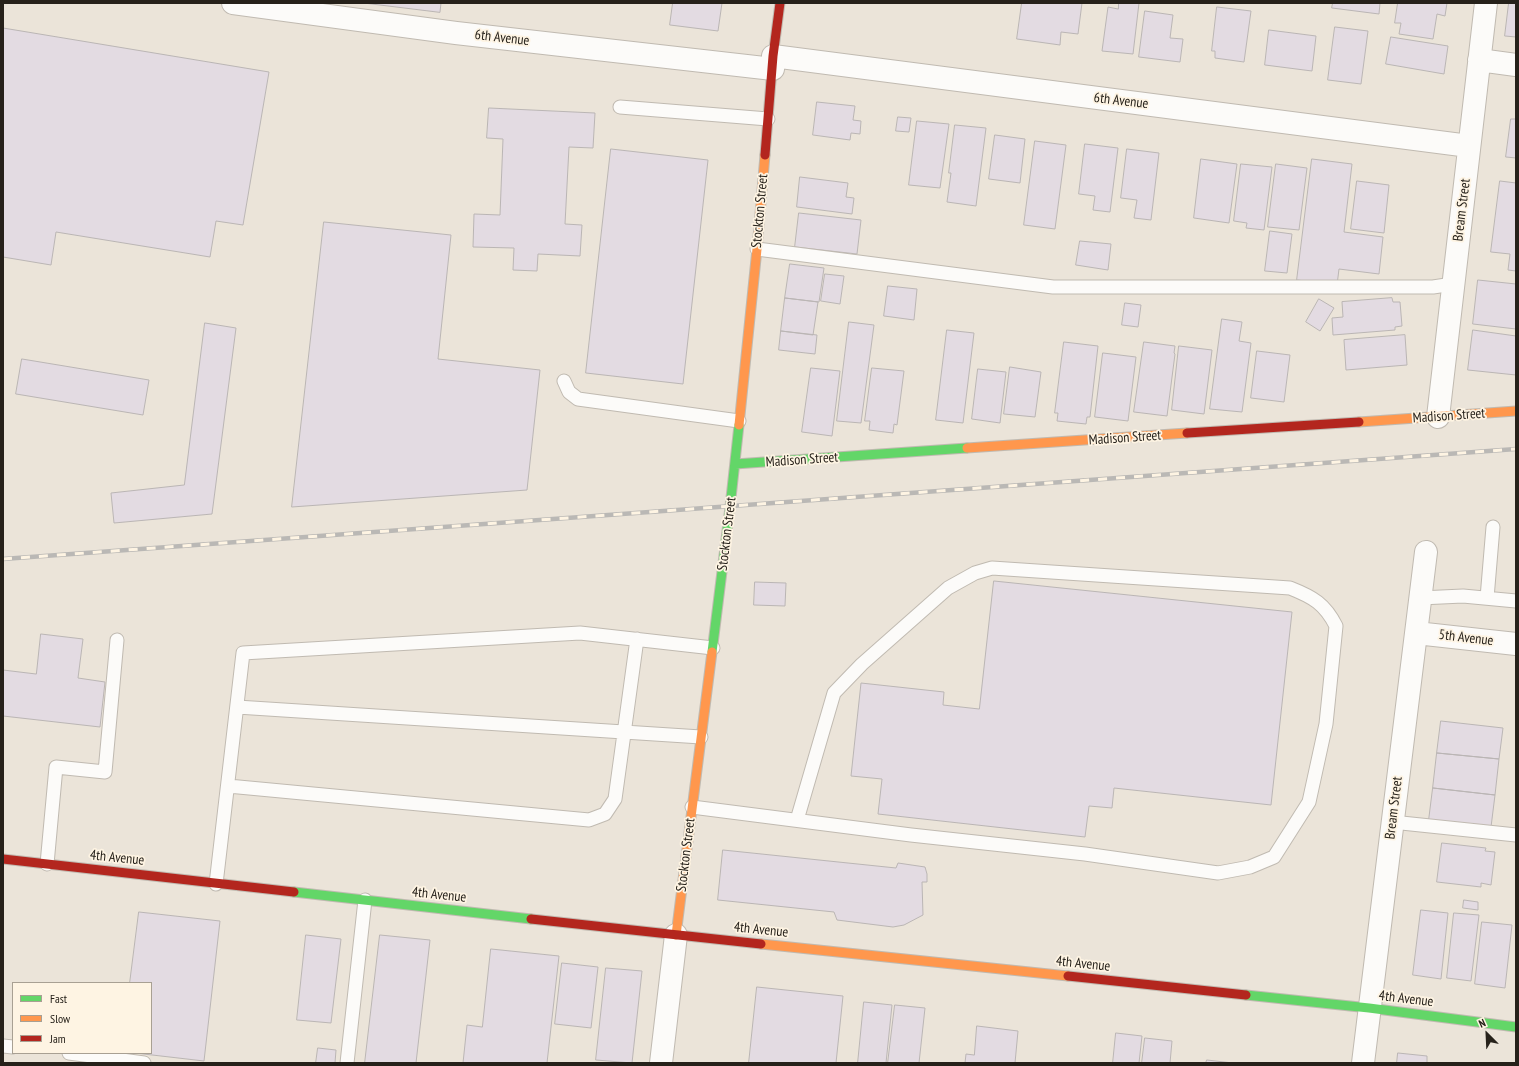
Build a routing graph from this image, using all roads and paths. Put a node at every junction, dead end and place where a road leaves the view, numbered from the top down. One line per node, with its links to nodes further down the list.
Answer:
1 (232, 3): 5 (street, 6th Avenue)
2 (780, 3): 5 (street, Stockton Street)
3 (1486, 3): 4 (street, Bream Street)
4 (1479, 60): 6 (street); 9 (street, Bream Street)
5 (773, 62): 8 (street, Stockton Street); 9 (street, 6th Avenue)
6 (1516, 65)
7 (620, 107): 8 (lane)
8 (768, 119): 10 (street, Stockton Street)
9 (1469, 146): 11 (street, Bream Street)
10 (756, 249): 11 (lane); 15 (street, Stockton Street)
11 (1454, 284): 14 (street, Bream Street)
12 (564, 381): 15 (lane)
13 (1516, 411): 14 (street, Madison Street)
14 (1438, 417): 16 (street, Madison Street)
15 (739, 421): 16 (street, Stockton Street)
16 (734, 464): 26 (street, Stockton Street)
17 (1493, 527): 20 (lane)
18 (1426, 552): 19 (street, Bream Street)
19 (1420, 598): 20 (lane); 22 (street, Bream Street)
20 (1487, 598): 21 (lane)
21 (1516, 601)
22 (1416, 633): 25 (street, 5th Avenue); 33 (street, Bream Street)
23 (637, 639): 26 (lane); 27 (lane); 28 (lane)
24 (117, 640): 36 (lane)
25 (1516, 644)
26 (712, 648): 29 (street, Stockton Street)
27 (237, 707): 28 (lane); 30 (lane)
28 (624, 732): 29 (lane); 30 (lane)
29 (701, 737): 31 (street, Stockton Street)
30 (228, 786): 37 (lane)
31 (692, 807): 32 (lane); 39 (street, Stockton Street)
32 (797, 820): 32 (lane)
33 (1392, 822): 34 (lane); 40 (street, Bream Street)
34 (1516, 835)
35 (3, 860): 36 (street, 4th Avenue)
36 (47, 864): 37 (street, 4th Avenue)
37 (216, 884): 38 (street, 4th Avenue)
38 (365, 900): 39 (street, 4th Avenue); 44 (lane)
39 (676, 935): 40 (street, 4th Avenue); 45 (street, Stockton Street)
40 (1369, 1008): 41 (street, 4th Avenue); 46 (street, Bream Street)
41 (1516, 1027)
42 (76, 1054): 43 (lane)
43 (144, 1063)
44 (346, 1063)
45 (661, 1063)
46 (1363, 1063)

